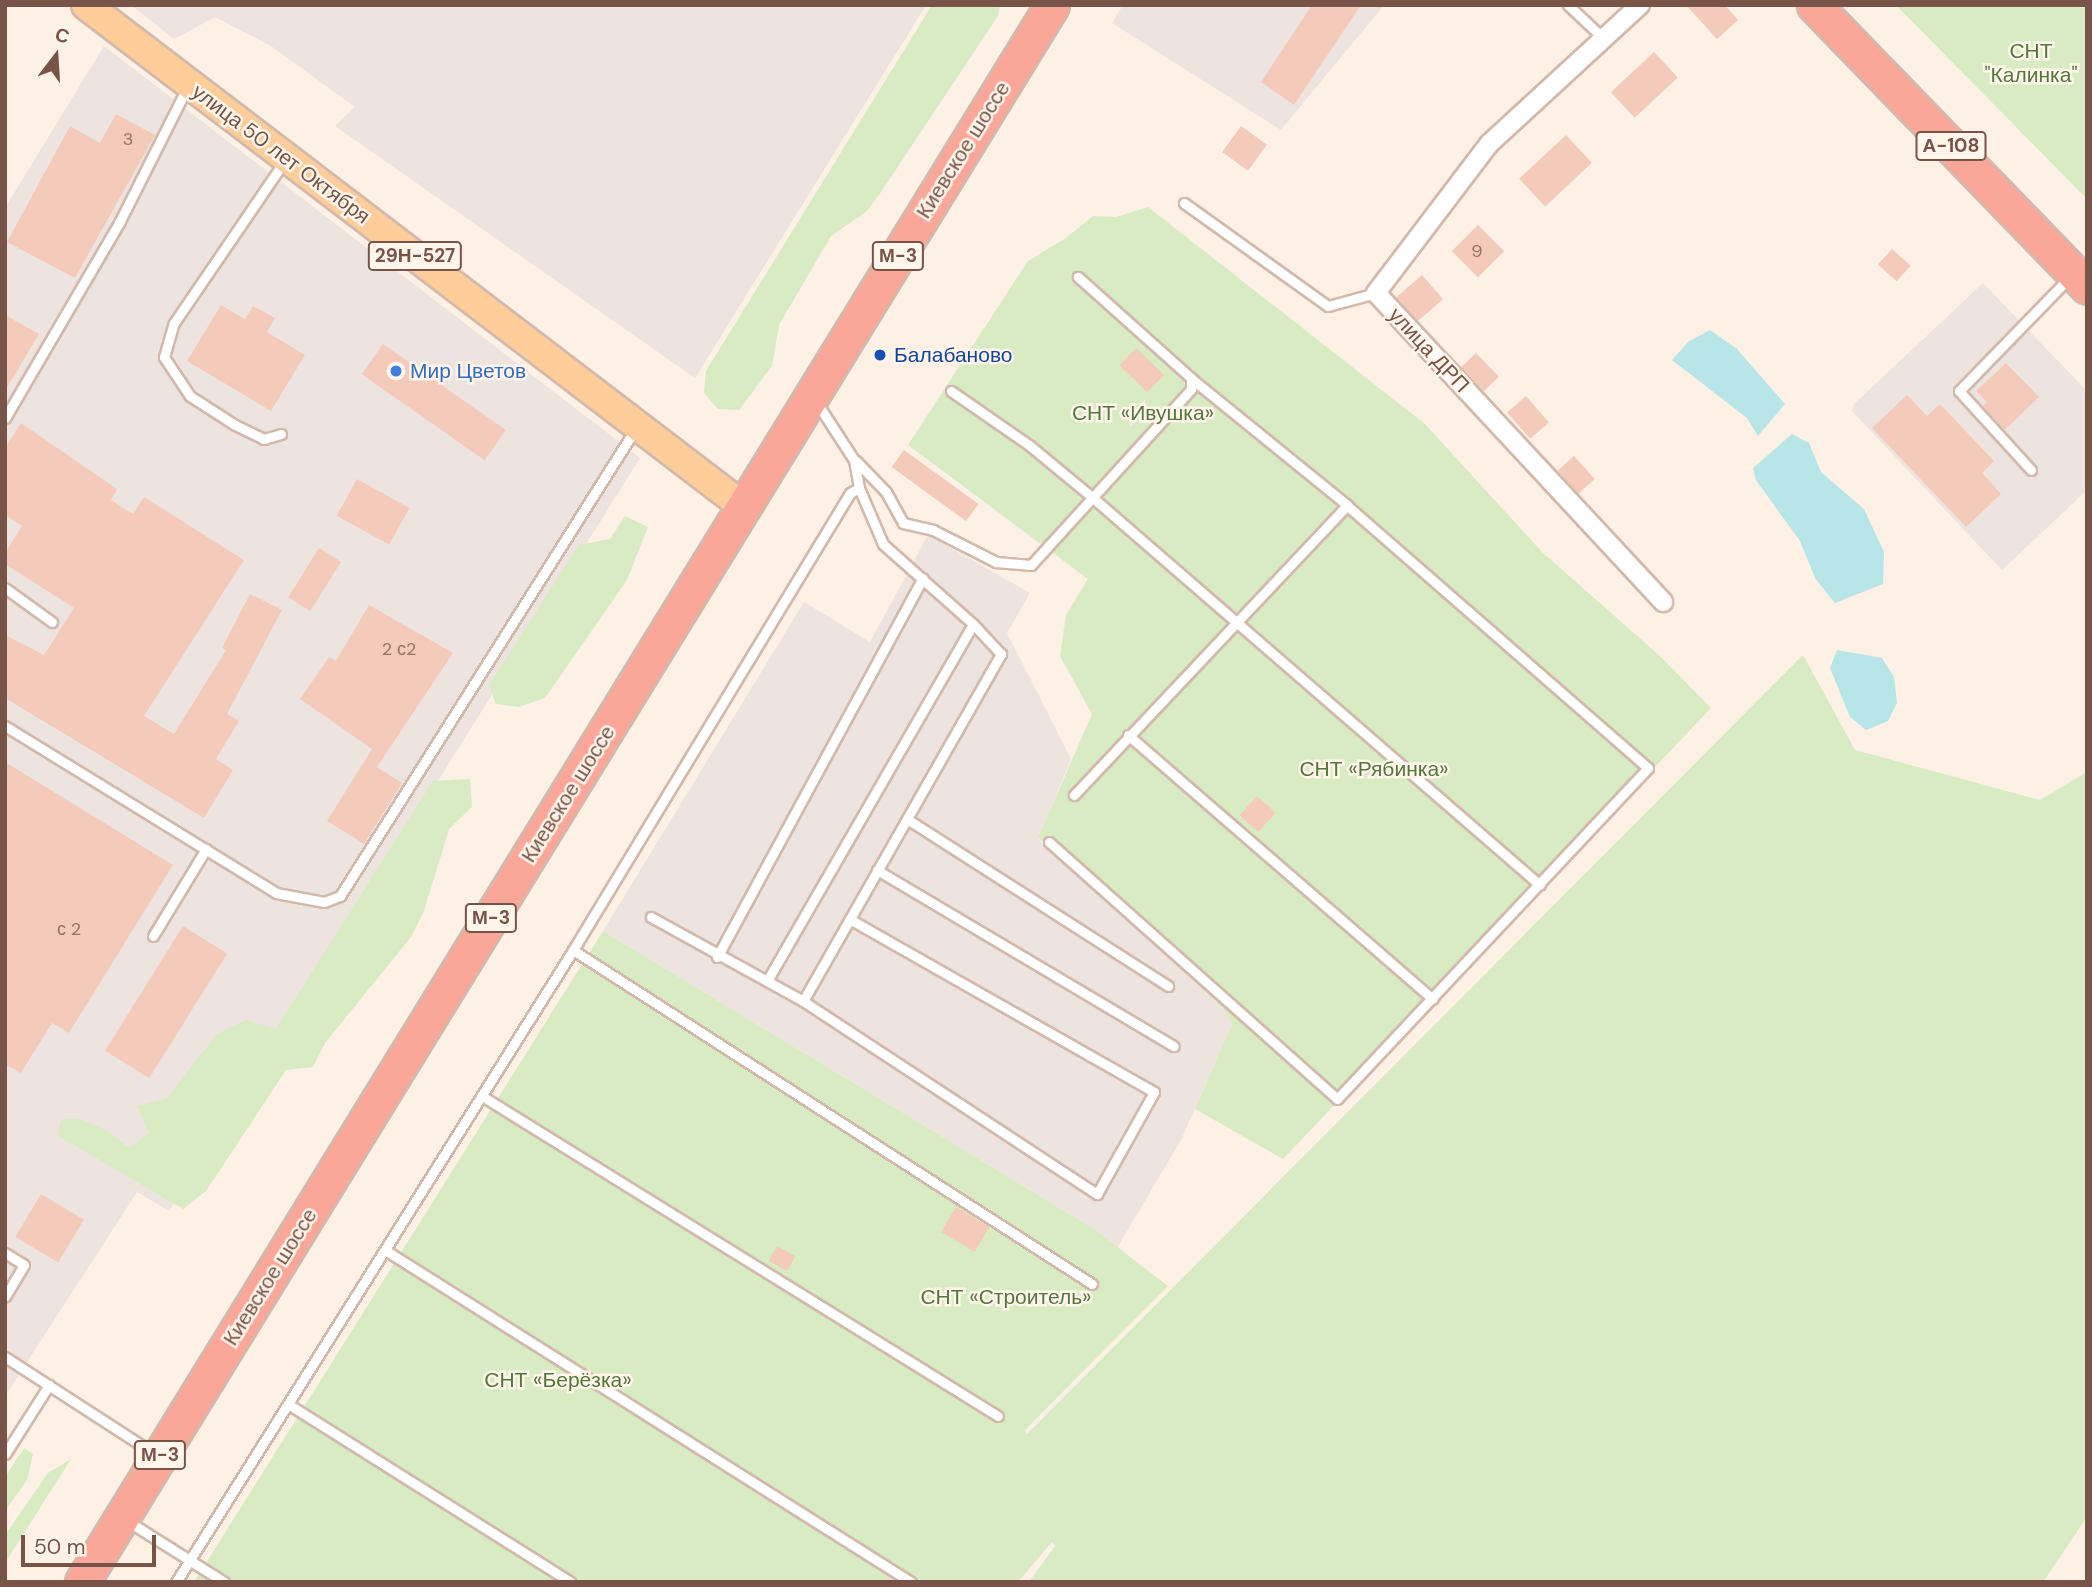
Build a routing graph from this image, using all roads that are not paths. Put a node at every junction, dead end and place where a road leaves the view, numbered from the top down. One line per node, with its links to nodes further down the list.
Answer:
1 (86, 5): 7 (main road, улица 50 лет Октября / 29Н-527)
2 (1052, 5): 15 (highway, Киевское шоссе / М-3)
3 (1568, 5): 6 (lane)
4 (1640, 5): 6 (street, улица ДРП)
5 (1814, 5): 11 (highway, А-108)
6 (1604, 40): 12 (street, улица ДРП)
7 (189, 84): 8 (main road, улица 50 лет Октября / 29Н-527); 16 (lane)
8 (286, 158): 17 (main road, улица 50 лет Октября / 29Н-527); 18 (lane)
9 (1184, 203): 12 (lane)
10 (1079, 278): 13 (lane)
11 (2080, 280): 20 (lane)
12 (1376, 293): 27 (street, улица ДРП)
13 (1191, 377): 22 (lane); 23 (lane)
14 (951, 391): 22 (lane)
15 (812, 396): 19 (lane); 24 (highway, Киевское шоссе / М-3)
16 (5, 418)
17 (637, 426): 24 (main road, улица 50 лет Октября / 29Н-527); 36 (lane)
18 (281, 434)
19 (855, 460): 21 (lane); 22 (lane)
20 (2031, 470)
21 (859, 488): 25 (lane); 42 (lane)
22 (1093, 498): 28 (lane)
23 (1347, 505): 28 (lane); 38 (lane)
24 (744, 507): 59 (highway, Киевское шоссе / М-3)
25 (923, 578): 30 (lane); 43 (lane)
26 (5, 588): 29 (lane)
27 (1663, 602)
28 (1236, 620): 32 (lane); 38 (lane)
29 (52, 622)
30 (973, 624): 34 (lane); 44 (lane)
31 (5, 726): 36 (lane)
32 (1128, 735): 33 (lane); 46 (lane)
33 (1074, 795)
34 (907, 819): 37 (lane); 45 (lane)
35 (1049, 842): 46 (lane)
36 (206, 849): 41 (lane)
37 (877, 870): 40 (lane); 48 (lane)
38 (1540, 885): 46 (lane)
39 (651, 917): 43 (lane)
40 (849, 919): 47 (lane); 47 (lane)
41 (153, 936)
42 (573, 950): 49 (lane); 52 (lane)
43 (718, 957): 44 (lane)
44 (767, 981): 47 (lane)
45 (1168, 986)
46 (1433, 999)
47 (803, 1001)
48 (1174, 1046)
49 (482, 1096): 50 (lane); 57 (lane)
50 (385, 1250): 56 (lane); 66 (lane)
51 (5, 1253): 53 (lane)
52 (1092, 1284)
53 (5, 1297)
54 (5, 1357): 55 (lane)
55 (49, 1385): 58 (lane); 59 (lane)
56 (288, 1404): 61 (lane); 65 (lane)
57 (998, 1416)
58 (5, 1454)
59 (159, 1457): 60 (highway, Киевское шоссе / М-3)
60 (122, 1517): 61 (lane); 62 (highway, Киевское шоссе / М-3)
61 (190, 1560): 63 (lane); 64 (lane)
62 (82, 1582)
63 (176, 1582)
64 (224, 1582)
65 (571, 1582)
66 (911, 1582)

